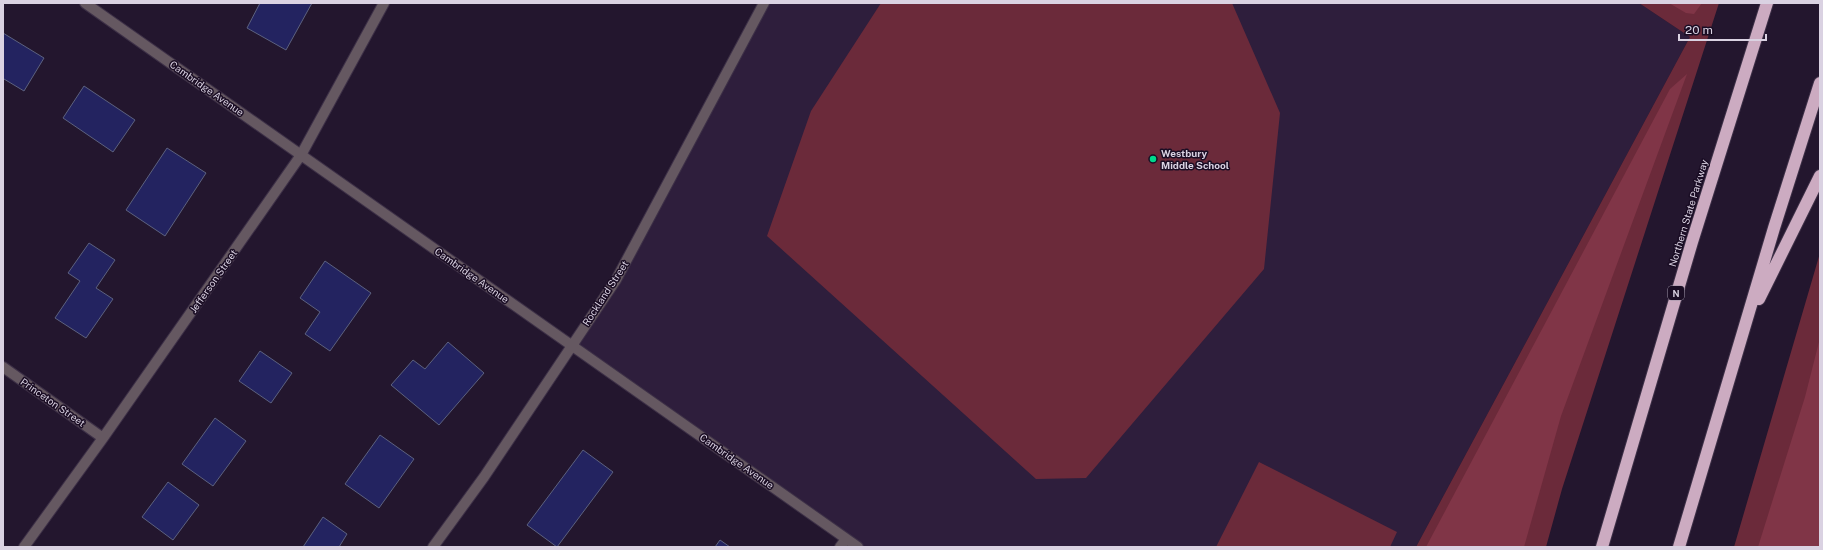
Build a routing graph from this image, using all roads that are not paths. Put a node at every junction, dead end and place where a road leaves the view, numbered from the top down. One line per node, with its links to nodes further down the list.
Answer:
1 (85, 3): 8 (street, Cambridge Avenue)
2 (384, 3): 8 (street, Jefferson Street)
3 (764, 3): 11 (street, Rockland Street)
4 (1761, 3): 6 (highway)
5 (1767, 3): 6 (highway, Northern State Parkway / N)
6 (1755, 40): 18 (highway, Northern State Parkway / N)
7 (1820, 83): 10 (highway)
8 (301, 155): 11 (street, Cambridge Avenue); 13 (street, Jefferson Street)
9 (1820, 176): 10 (highway)
10 (1744, 329): 19 (highway)
11 (571, 345): 14 (street, Cambridge Avenue); 16 (street, Rockland Street)
12 (3, 367): 13 (street, Princeton Street)
13 (103, 438): 15 (street, Jefferson Street)
14 (843, 543): 17 (street, Cambridge Avenue)
15 (24, 547)
16 (433, 547)
17 (858, 547)
18 (1602, 547)
19 (1679, 547)

